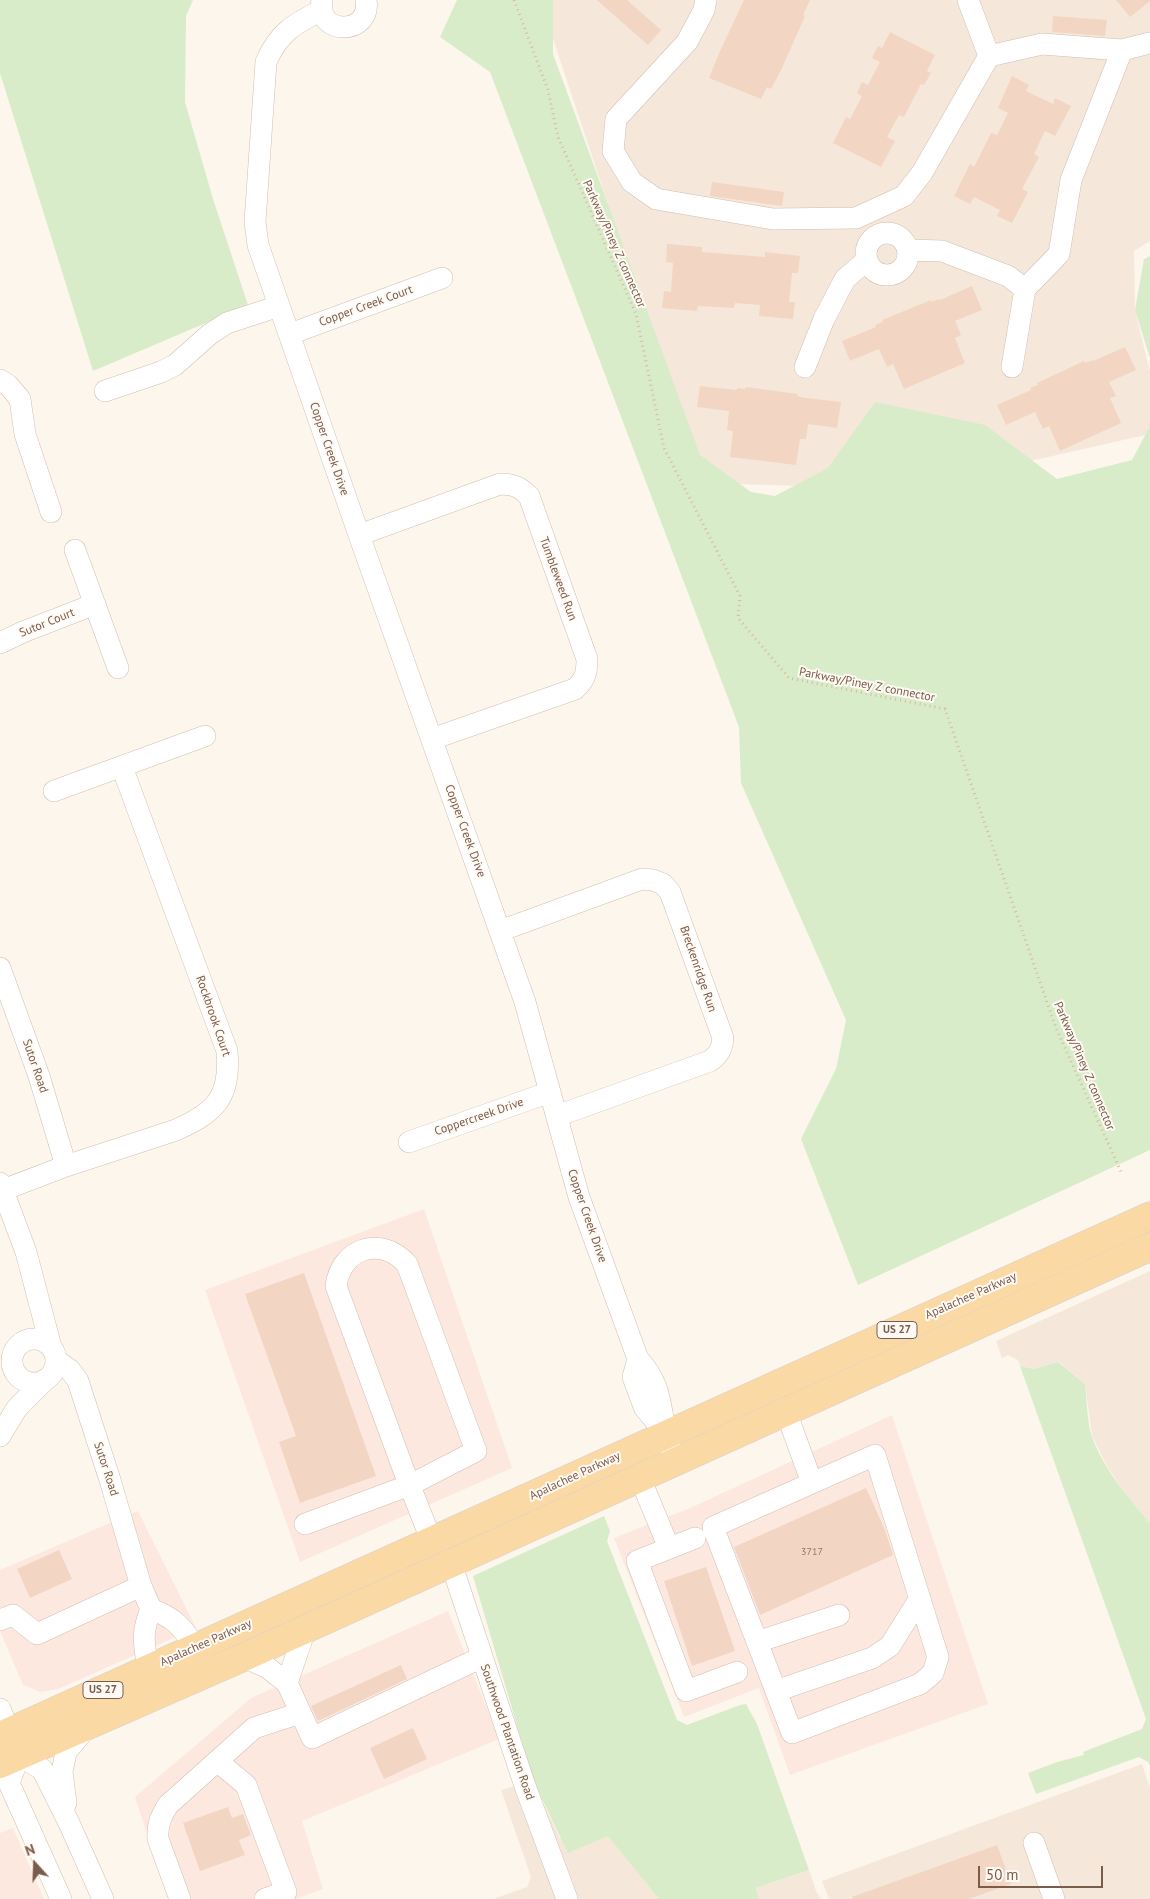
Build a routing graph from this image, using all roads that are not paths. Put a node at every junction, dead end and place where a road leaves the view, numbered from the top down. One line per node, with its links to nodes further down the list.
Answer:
1 (366, 0): 4 (street, Copper Creek Drive)
2 (706, 0): 8 (street)
3 (968, 0): 7 (street)
4 (322, 5): 14 (street, Copper Creek Drive)
5 (1150, 43): 6 (street)
6 (1122, 50): 7 (street); 13 (street)
7 (989, 56): 8 (street)
8 (869, 211): 9 (street)
9 (881, 234): 10 (street); 11 (street)
10 (908, 250): 11 (street); 13 (street)
11 (867, 260): 16 (street)
12 (442, 278): 15 (street, Copper Creek Court)
13 (1025, 289): 17 (street)
14 (279, 306): 15 (street, Copper Creek Drive); 19 (street)
15 (290, 334): 21 (street, Copper Creek Drive)
16 (805, 366)
17 (1012, 367)
18 (0, 380): 20 (street)
19 (105, 391)
20 (51, 512)
21 (359, 535): 27 (street, Copper Creek Drive); 27 (street, Tumbleweed Run)
22 (75, 550): 23 (street)
23 (95, 604): 24 (street, Sutor Court); 25 (street)
24 (0, 643)
25 (118, 668)
26 (205, 736): 28 (street)
27 (432, 740): 30 (street, Copper Creek Drive)
28 (122, 767): 29 (street); 35 (street, Rockbrook Court)
29 (54, 792)
30 (500, 931): 32 (street, Copper Creek Drive); 33 (street, Breckenridge Run)
31 (0, 968): 35 (street, Sutor Road)
32 (550, 1092): 33 (street, Copper Creek Drive); 34 (street, Coppercreek Drive)
33 (556, 1116): 46 (street, Copper Creek Drive)
34 (409, 1142)
35 (66, 1166): 36 (street, Rockbrook Court)
36 (1, 1187): 39 (street)
37 (1139, 1221): 38 (main road); 46 (main road, Apalachee Parkway / US 27)
38 (1144, 1250): 44 (main road, US 27)
39 (39, 1305): 40 (street); 41 (street)
40 (24, 1342): 41 (street); 42 (street)
41 (54, 1353): 43 (street); 58 (street, Sutor Road)
42 (14, 1369): 43 (street); 45 (street)
43 (46, 1379): 45 (street)
44 (786, 1412): 47 (main road, US 27); 49 (street)
45 (1, 1434)
46 (666, 1435): 47 (street, Copper Creek Drive); 52 (main road, Apalachee Parkway / US 27)
47 (676, 1462): 48 (main road, US 27)
48 (640, 1478): 55 (street); 56 (main road, US 27)
49 (812, 1483): 59 (street); 64 (street)
50 (410, 1485): 50 (street); 51 (street); 54 (street)
51 (306, 1524)
52 (468, 1525): 54 (main road, Apalachee Parkway / US 27); 56 (main road)
53 (695, 1538): 55 (street)
54 (432, 1542): 57 (main road); 65 (main road, Apalachee Parkway / US 27)
55 (669, 1548): 69 (street)
56 (451, 1564): 57 (main road, US 27); 67 (street, Southwood Plantation Road)
57 (416, 1579): 63 (main road, US 27)
58 (141, 1586): 60 (street, Sutor Road); 62 (street)
59 (920, 1598): 71 (street); 71 (street)
60 (151, 1609): 65 (street); 68 (street)
61 (839, 1614): 64 (street)
62 (0, 1620)
63 (305, 1630): 66 (main road, US 27); 70 (street)
64 (757, 1642): 71 (street)
65 (196, 1648): 68 (main road, Apalachee Parkway / US 27)
66 (244, 1657): 70 (street); 73 (main road, US 27)
67 (482, 1657): 72 (street); 84 (street, Southwood Plantation Road)
68 (148, 1669): 74 (main road, Apalachee Parkway / US 27)
69 (737, 1672)
70 (287, 1683): 72 (street)
71 (776, 1691)
72 (300, 1713): 75 (street)
73 (90, 1724): 74 (main road, US 27); 78 (street)
74 (6, 1739): 77 (street); 78 (street)
75 (217, 1761): 82 (street); 83 (street)
76 (0, 1800): 77 (street)
77 (20, 1810): 80 (street)
78 (69, 1823): 81 (street)
79 (1034, 1843): 85 (street)
80 (61, 1899)
81 (103, 1899)
82 (180, 1899)
83 (265, 1899)
84 (568, 1899)
85 (1054, 1899)

